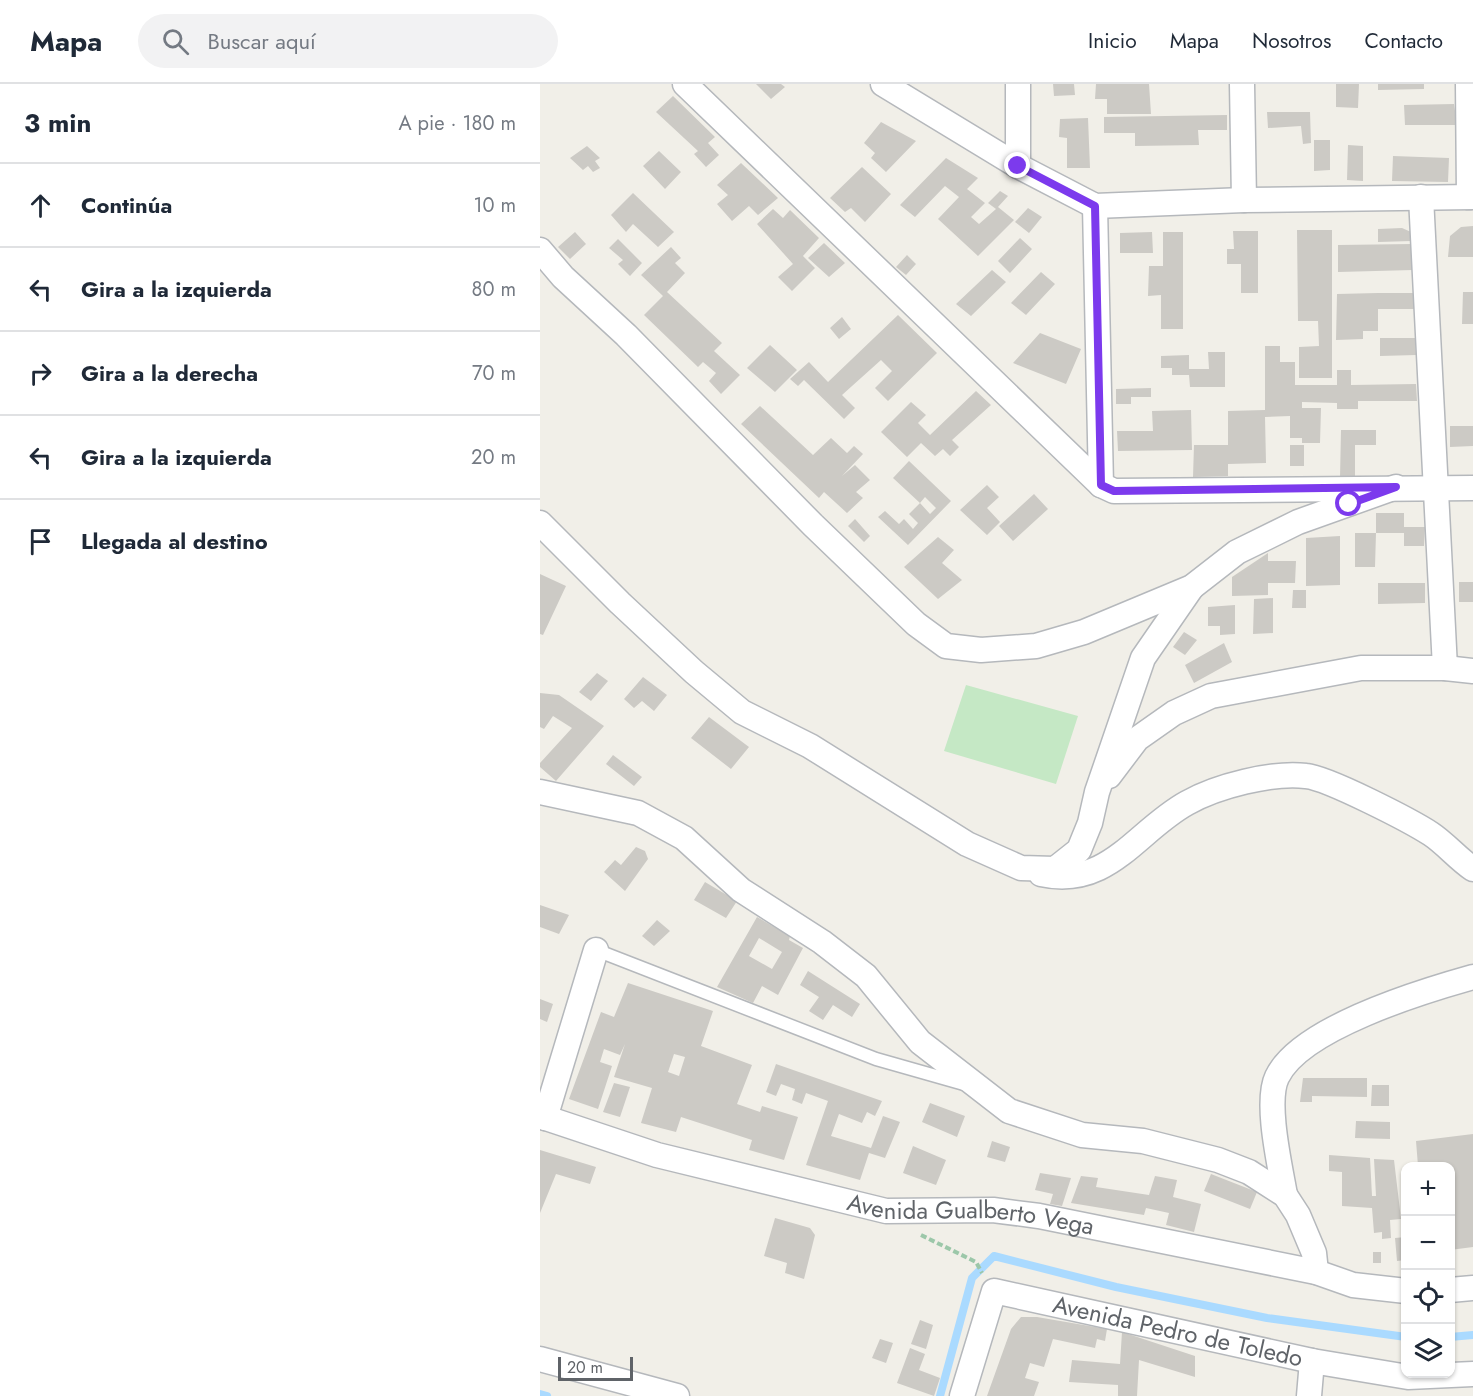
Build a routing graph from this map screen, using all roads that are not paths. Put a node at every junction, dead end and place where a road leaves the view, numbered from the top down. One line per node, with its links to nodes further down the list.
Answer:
1 (685, 84): 12 (street)
2 (883, 84): 6 (street)
3 (1018, 84): 6 (street)
4 (1242, 84): 9 (street)
5 (1468, 84): 8 (street)
6 (1018, 166): 10 (street)
7 (1421, 197): 8 (street); 9 (street); 15 (street)
8 (1471, 197)
9 (1244, 200): 10 (street)
10 (1095, 206): 12 (street)
11 (540, 250): 17 (street)
12 (1101, 485): 13 (street)
13 (1396, 487): 15 (street); 17 (street)
14 (1473, 488): 15 (street)
15 (1437, 489): 18 (street)
16 (540, 523): 22 (street)
17 (1191, 587): 21 (street)
18 (1445, 668): 19 (street); 21 (street)
19 (1473, 671)
20 (540, 792): 26 (street)
21 (1097, 792): 22 (street)
22 (1021, 868): 23 (street)
23 (1473, 869)
24 (596, 950): 26 (lane); 27 (street)
25 (1473, 977): 28 (street)
26 (977, 1088): 28 (street)
27 (542, 1117): 29 (street, Avenida Gualberto Vega)
28 (1285, 1194): 29 (street)
29 (1316, 1272): 32 (street, Avenida Gualberto Vega)
30 (1473, 1288): 31 (street)
31 (1455, 1290)
32 (1401, 1291)
33 (540, 1359): 36 (street)
34 (1312, 1361): 35 (street, Avenida Pedro de Toledo); 37 (street, Avenida Pedro de Toledo); 38 (street)
35 (1473, 1374)
36 (678, 1396)
37 (962, 1396)
38 (1309, 1396)

